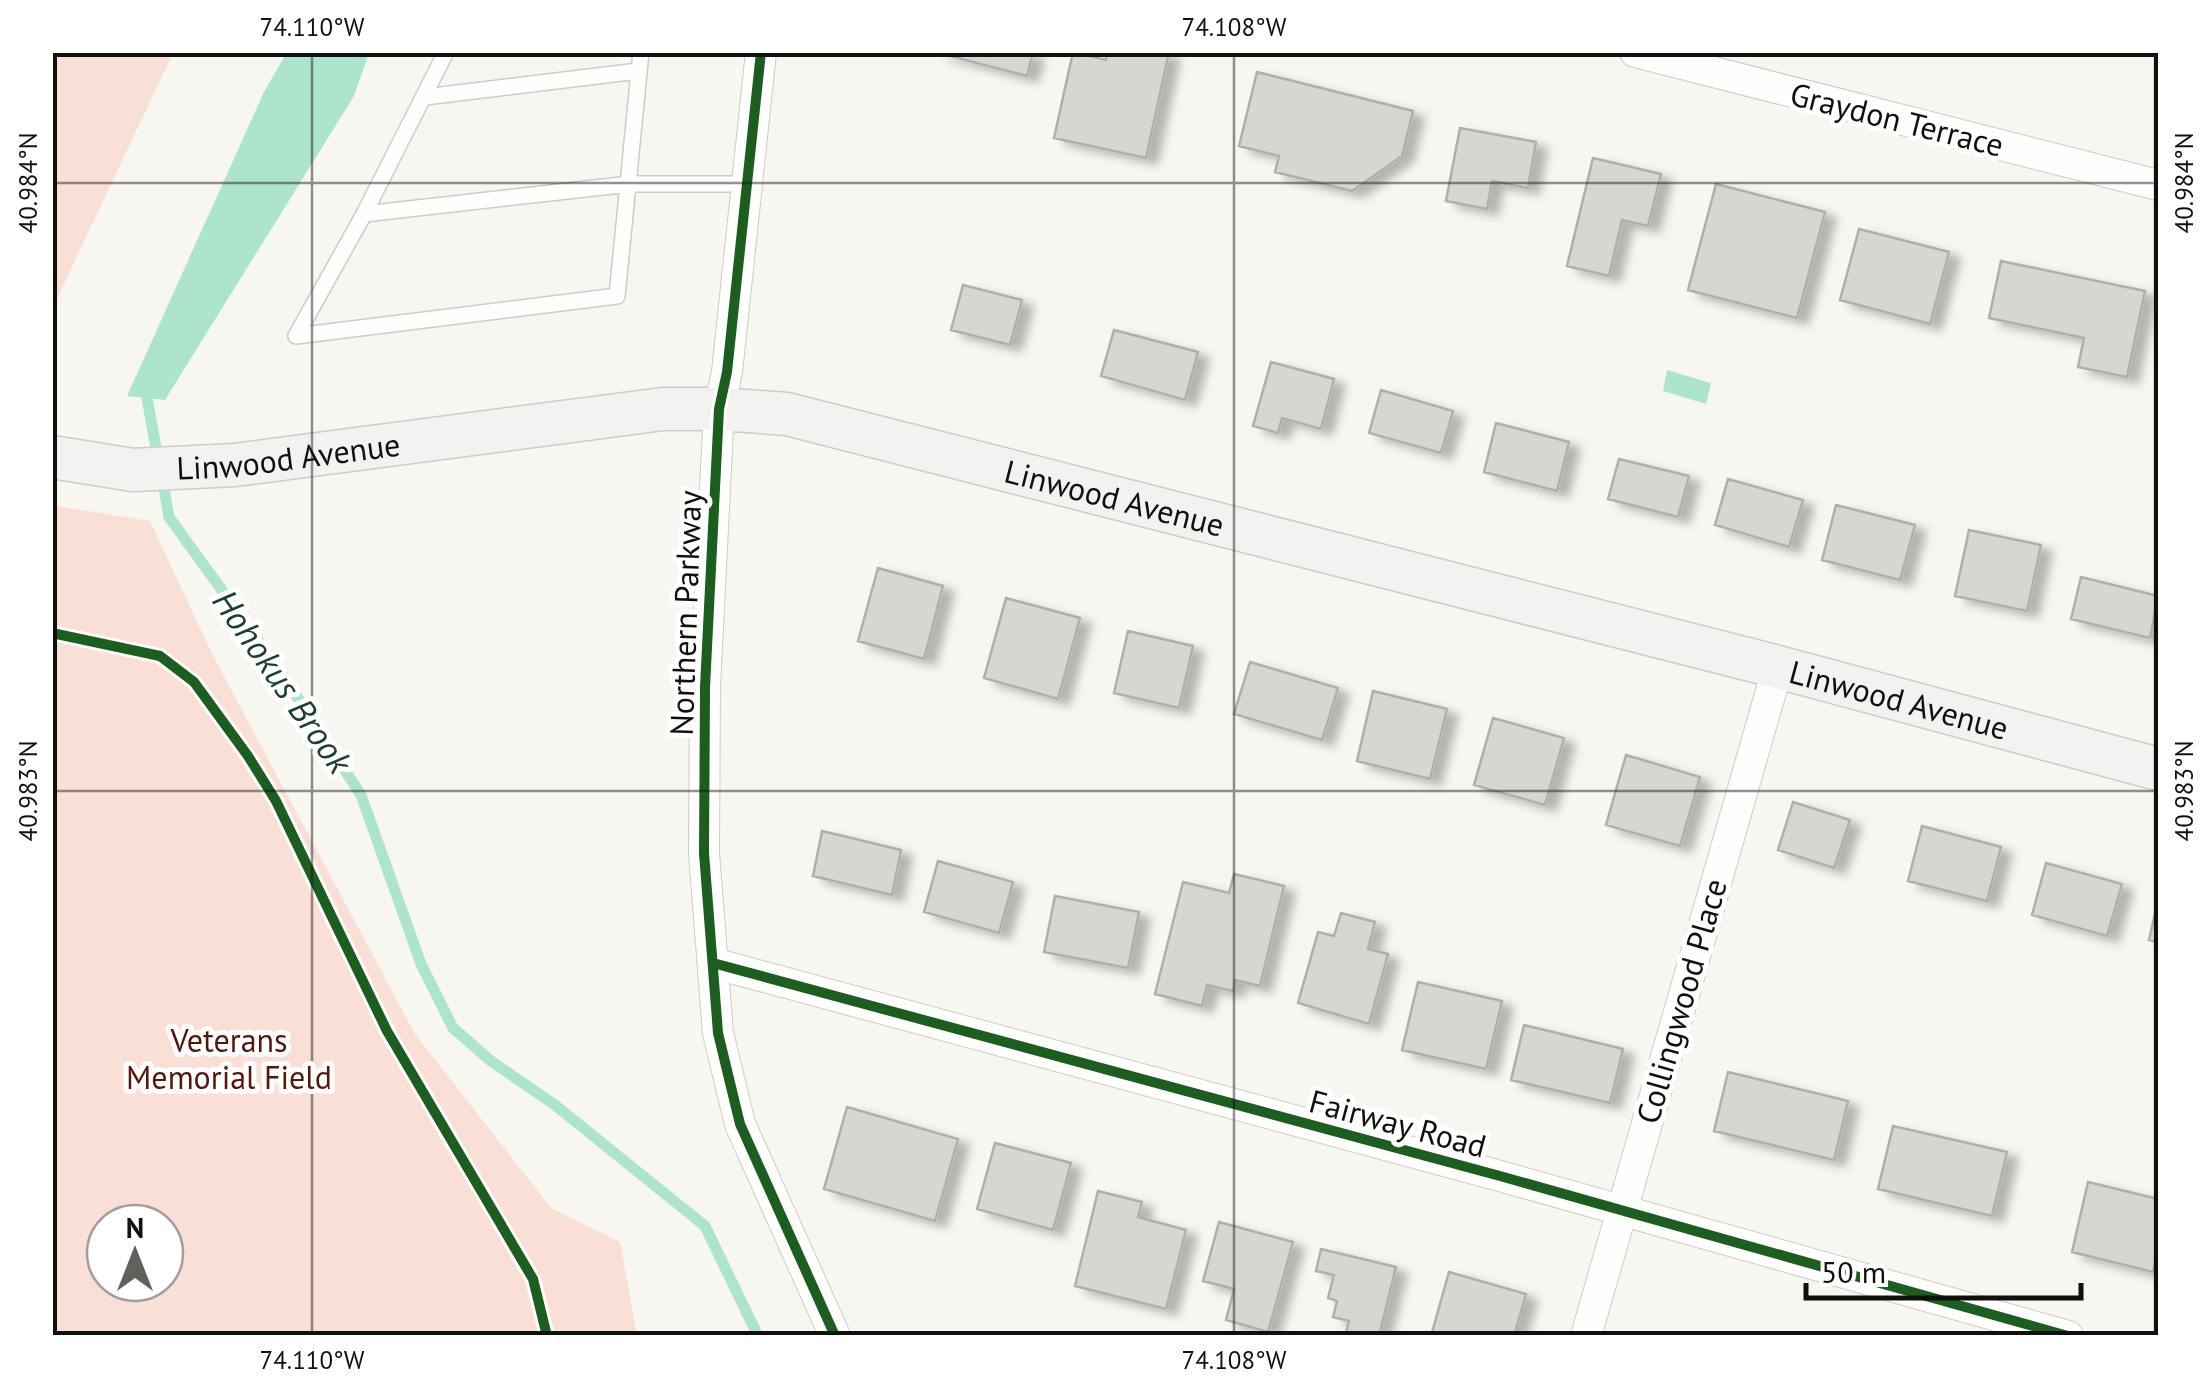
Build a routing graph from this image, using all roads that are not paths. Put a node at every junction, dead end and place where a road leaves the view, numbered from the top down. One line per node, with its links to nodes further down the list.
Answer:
1 (446, 52): 6 (lane)
2 (641, 52): 5 (lane)
3 (760, 52): 9 (street, Northern Parkway)
4 (1635, 52): 7 (street, Graydon Terrace)
5 (638, 71): 6 (lane); 8 (lane)
6 (425, 97): 10 (lane)
7 (2157, 176)
8 (630, 184): 9 (lane); 10 (lane); 10 (lane)
9 (747, 184): 11 (street, Northern Parkway)
10 (364, 214)
11 (719, 409): 12 (main road, Linwood Avenue); 13 (main road, Linwood Avenue); 15 (street, Northern Parkway)
12 (52, 457)
13 (1778, 666): 14 (main road, Linwood Avenue); 16 (street, Collingwood Place)
14 (2158, 769)
15 (713, 963): 16 (street, Fairway Road); 17 (street, Northern Parkway)
16 (1620, 1212): 18 (street, Collingwood Place); 19 (street, Fairway Road)
17 (835, 1336)
18 (1586, 1336)
19 (2068, 1336)

